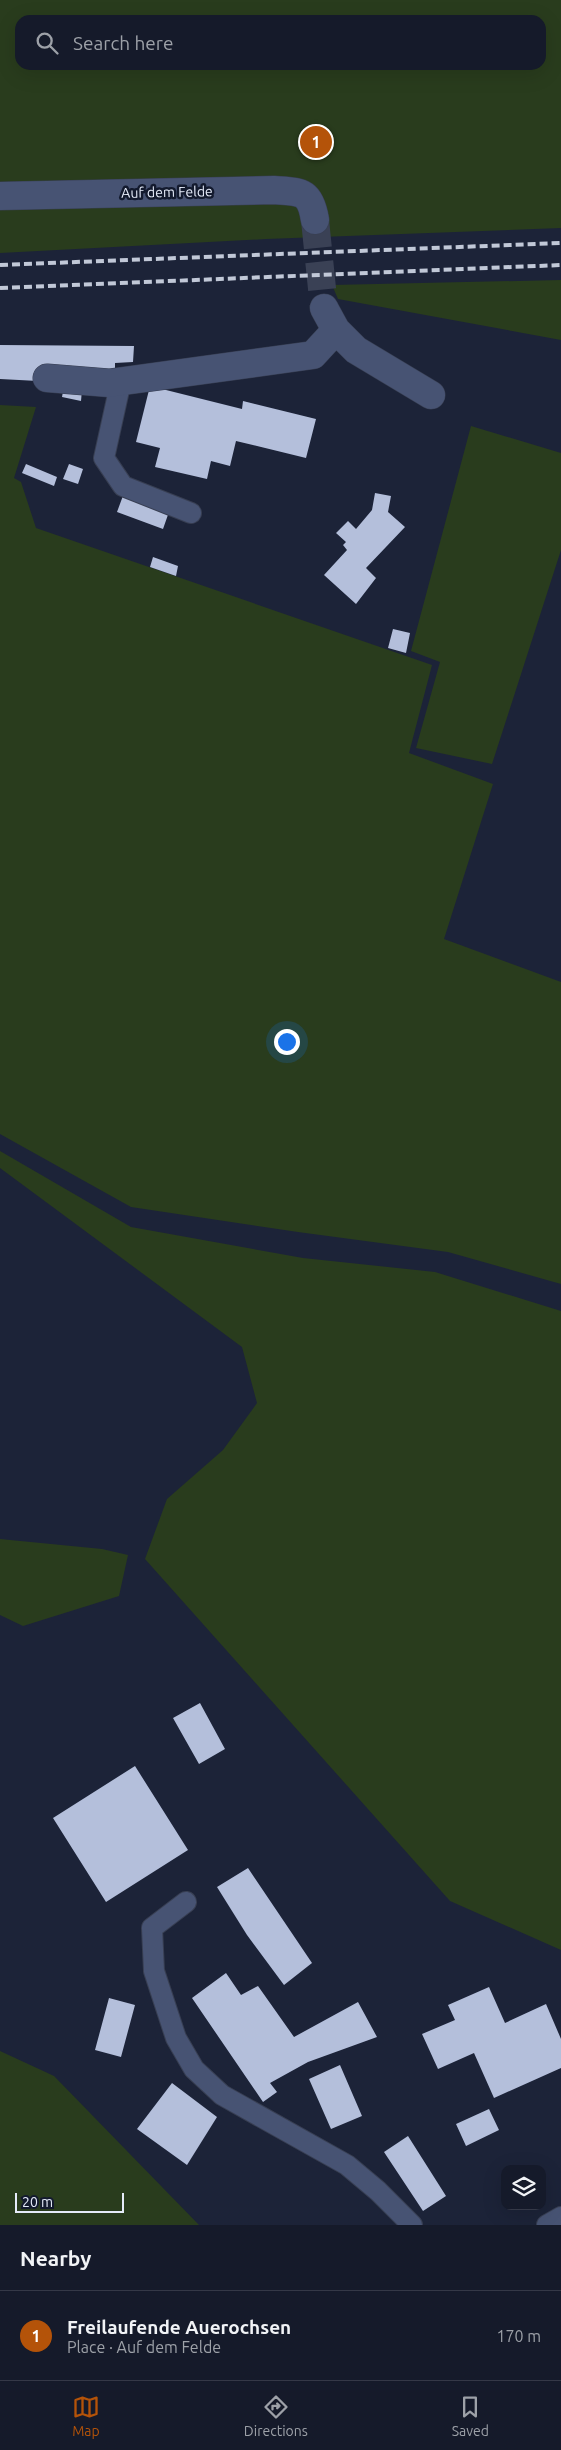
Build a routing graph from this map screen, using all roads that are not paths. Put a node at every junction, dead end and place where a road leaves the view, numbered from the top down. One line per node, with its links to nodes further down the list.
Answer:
1 (0, 196): 2 (street, Auf dem Felde)
2 (315, 220)
3 (47, 378): 4 (street)
4 (121, 381): 5 (street); 6 (lane)
5 (431, 395)
6 (191, 513)
7 (186, 1902): 9 (lane)
8 (561, 2217): 10 (lane)
9 (412, 2225)
10 (548, 2225)

